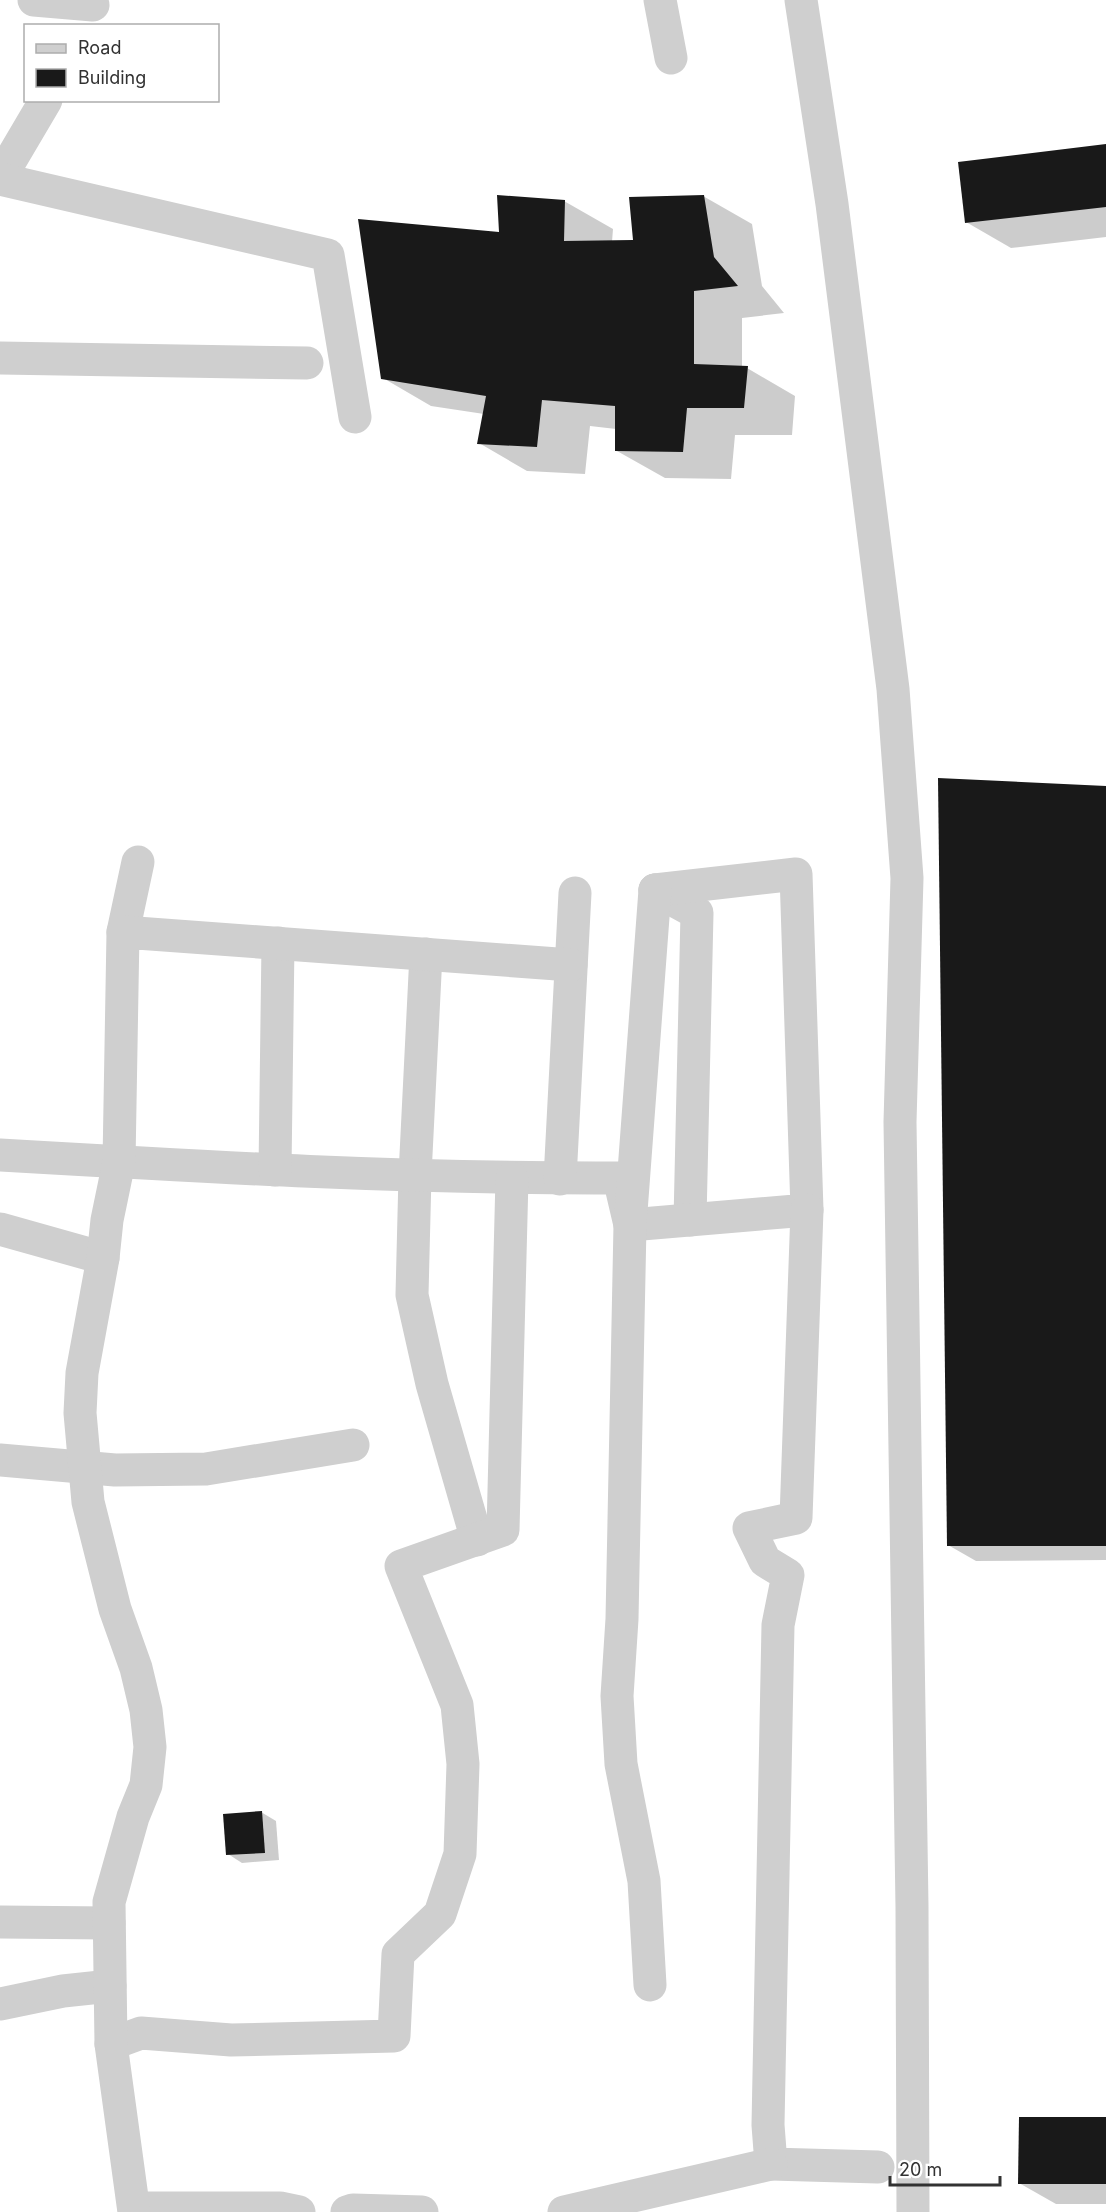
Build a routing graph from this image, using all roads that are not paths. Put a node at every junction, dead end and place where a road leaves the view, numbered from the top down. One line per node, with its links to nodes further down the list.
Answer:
1 (34, 0): 4 (street)
2 (660, 0): 5 (street)
3 (801, 0): 46 (street)
4 (90, 10)
5 (671, 58)
6 (45, 102): 7 (street)
7 (0, 179): 10 (street)
8 (0, 358): 9 (street)
9 (307, 363)
10 (355, 417)
11 (138, 862): 14 (street)
12 (655, 890): 24 (street); 25 (street); 26 (street)
13 (575, 893): 17 (street)
14 (123, 932): 15 (street); 19 (street)
15 (278, 943): 16 (street); 20 (street)
16 (426, 954): 17 (street); 21 (street)
17 (571, 965): 23 (street)
18 (0, 1155): 19 (street)
19 (119, 1162): 20 (street); 28 (street)
20 (275, 1170): 21 (street)
21 (415, 1175): 22 (street); 32 (street)
22 (512, 1178): 23 (street); 32 (street)
23 (560, 1179): 26 (street)
24 (807, 1210): 25 (street); 39 (street)
25 (690, 1220): 26 (street)
26 (630, 1225): 35 (street)
27 (0, 1229): 28 (street)
28 (103, 1258): 31 (street)
29 (353, 1445): 31 (street)
30 (0, 1460): 31 (street)
31 (84, 1467): 34 (street)
32 (477, 1540): 38 (street)
33 (0, 1922): 34 (street)
34 (109, 1923): 36 (street)
35 (650, 1985)
36 (110, 1986): 37 (street); 38 (street)
37 (0, 2004)
38 (111, 2044): 41 (street)
39 (771, 2164): 40 (street); 45 (street)
40 (878, 2167)
41 (134, 2210): 42 (street)
42 (299, 2212)
43 (347, 2212): 44 (street)
44 (422, 2212)
45 (564, 2212)
46 (913, 2212)

